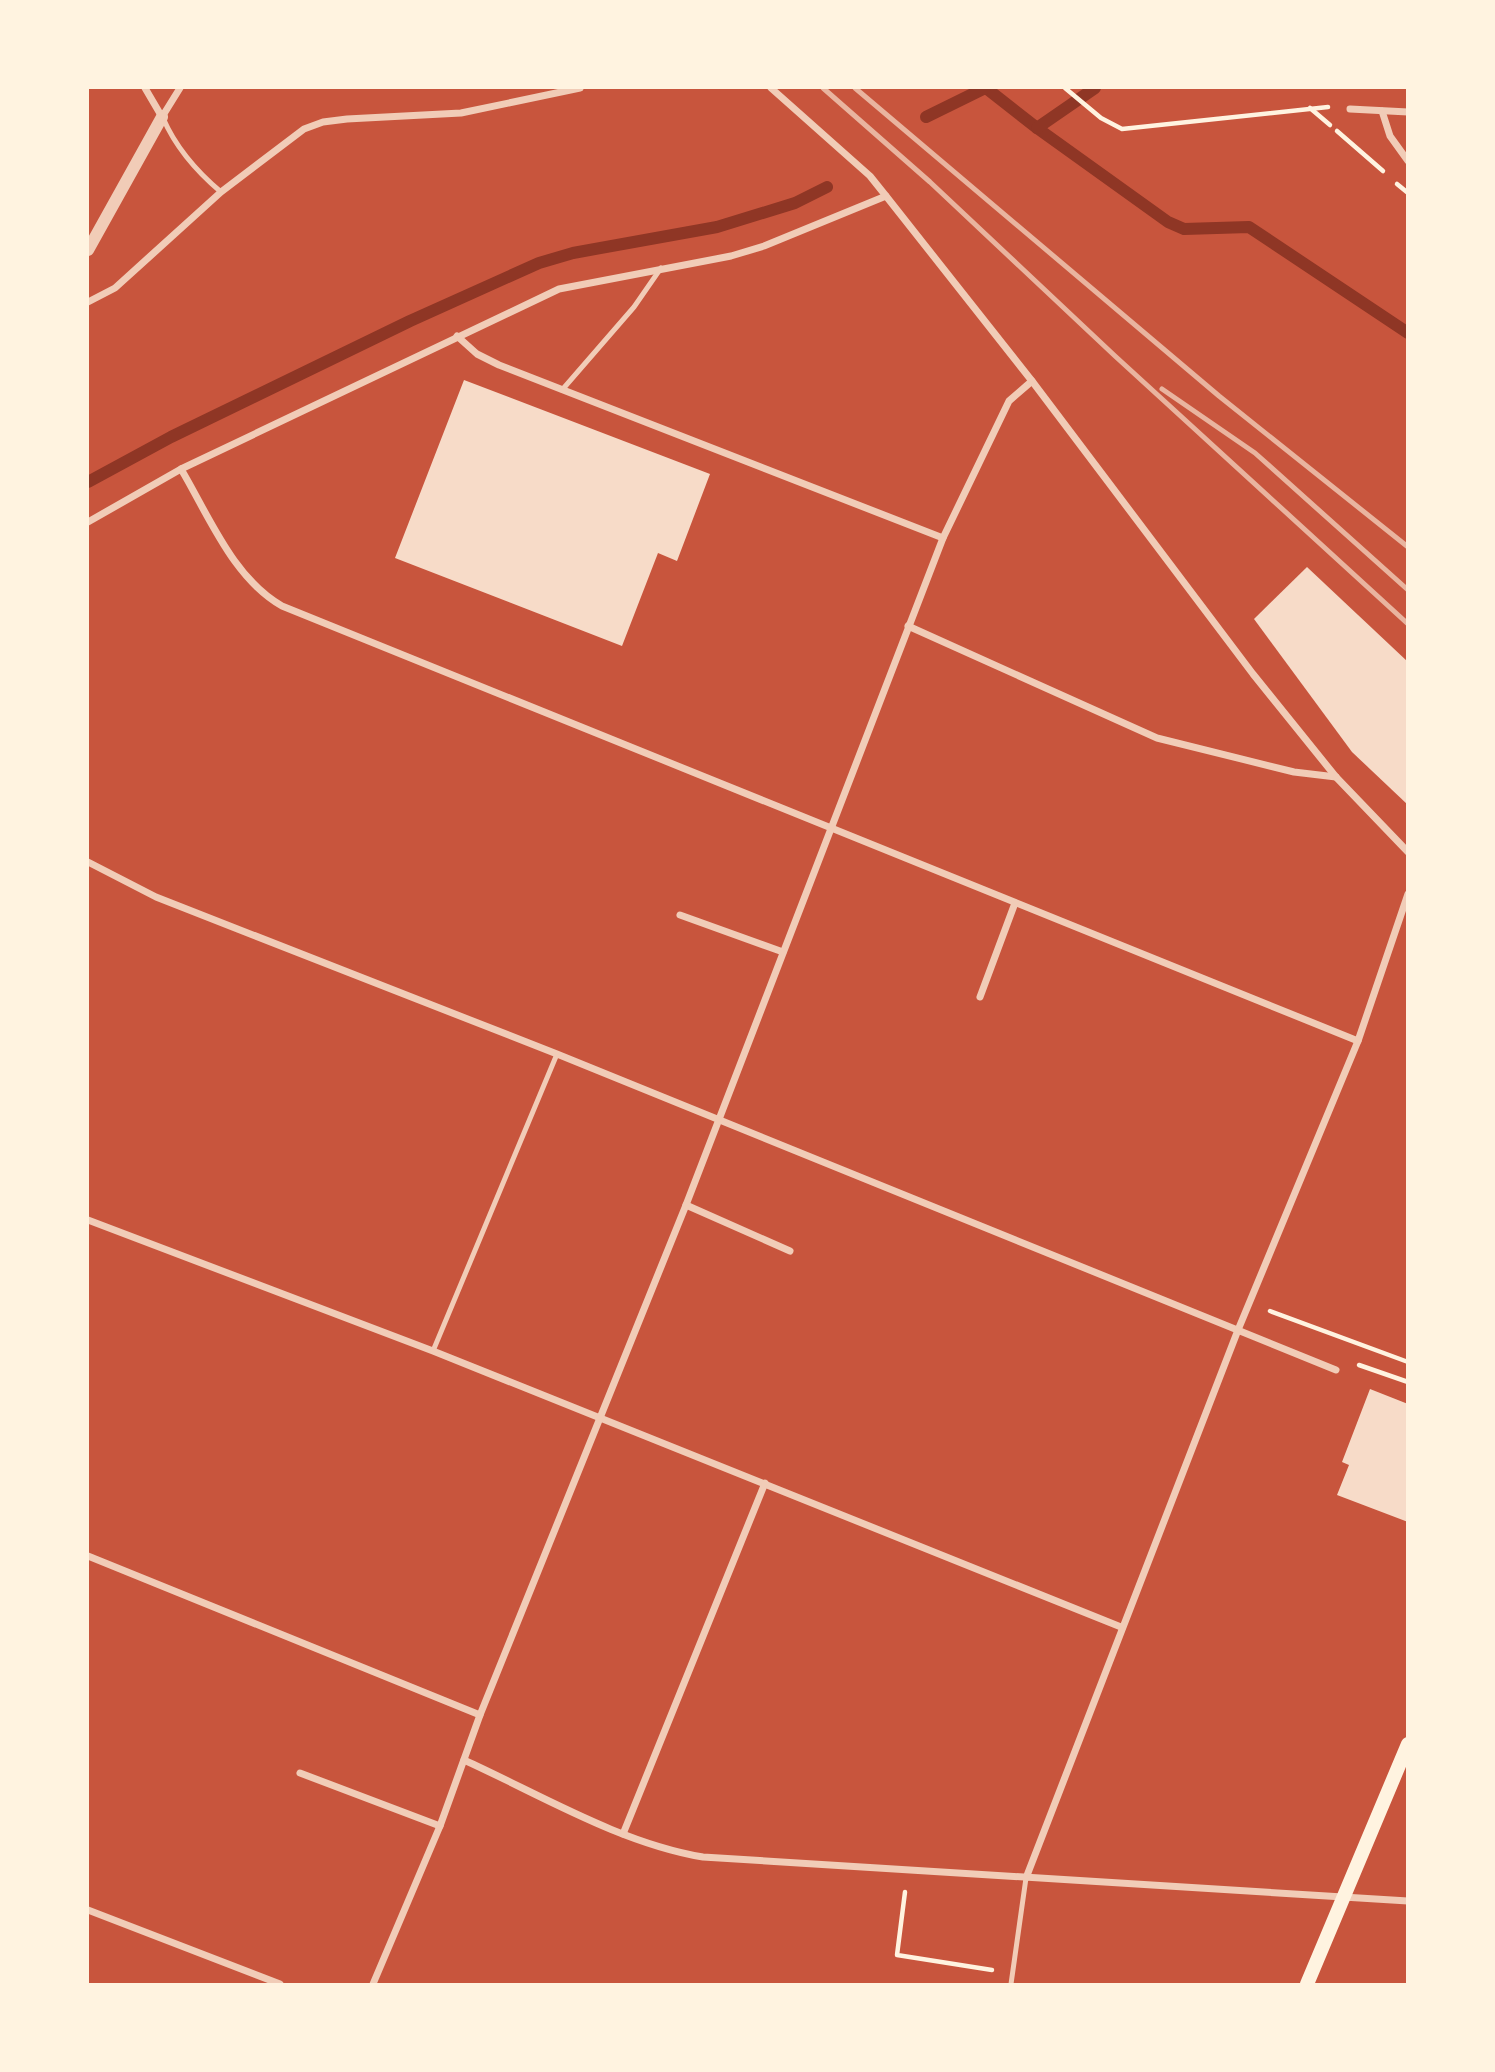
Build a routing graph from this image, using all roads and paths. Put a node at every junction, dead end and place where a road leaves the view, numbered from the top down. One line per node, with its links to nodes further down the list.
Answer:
1 (145, 88): 10 (street)
2 (180, 88): 10 (street)
3 (580, 88): 12 (street)
4 (771, 88): 14 (street)
5 (1065, 88): 6 (path)
6 (1310, 108): 7 (path); 13 (path)
7 (1350, 108): 8 (street)
8 (1382, 111): 9 (street); 11 (street)
9 (1408, 112)
10 (162, 117): 12 (lane); 15 (street)
11 (1408, 161)
12 (221, 192): 17 (street)
13 (1408, 193)
14 (887, 195): 16 (street); 19 (street)
15 (88, 250)
16 (661, 268): 18 (street); 20 (lane)
17 (88, 302)
18 (457, 336): 20 (street); 21 (street)
19 (1032, 381): 23 (street); 25 (street)
20 (562, 390): 23 (street)
21 (181, 469): 22 (street); 26 (street)
22 (88, 522)
23 (943, 538): 24 (street)
24 (908, 626): 25 (street); 26 (street)
25 (1336, 777): 27 (street)
26 (831, 828): 30 (street); 32 (street)
27 (1408, 852)
28 (88, 862): 35 (street)
29 (1408, 894): 34 (street)
30 (1016, 903): 33 (street); 34 (street)
31 (680, 915): 32 (street)
32 (783, 952): 36 (street)
33 (980, 997)
34 (1358, 1041): 40 (street)
35 (557, 1054): 36 (street); 42 (lane)
36 (718, 1121): 37 (street); 41 (street)
37 (686, 1205): 39 (street); 46 (street)
38 (88, 1220): 42 (street)
39 (790, 1251)
40 (1250, 1302): 41 (street); 43 (path)
41 (1238, 1330): 44 (street); 49 (street)
42 (433, 1351): 46 (street)
43 (1408, 1362)
44 (1336, 1370): 45 (path)
45 (1408, 1382)
46 (598, 1420): 47 (street); 50 (street)
47 (765, 1483): 49 (street); 55 (street)
48 (88, 1556): 50 (street)
49 (1121, 1627): 57 (street)
50 (480, 1715): 52 (street)
51 (1408, 1744): 58 (main road)
52 (464, 1759): 54 (street); 55 (street)
53 (300, 1773): 54 (street)
54 (440, 1826): 63 (street)
55 (623, 1834): 56 (street)
56 (908, 1871): 57 (street); 61 (path)
57 (1026, 1878): 58 (street); 61 (lane)
58 (1344, 1898): 59 (street); 65 (main road)
59 (1408, 1901)
60 (88, 1913): 62 (street)
61 (1013, 1973): 64 (lane)
62 (280, 1984)
63 (373, 1984)
64 (1011, 1984)
65 (1307, 1984)

